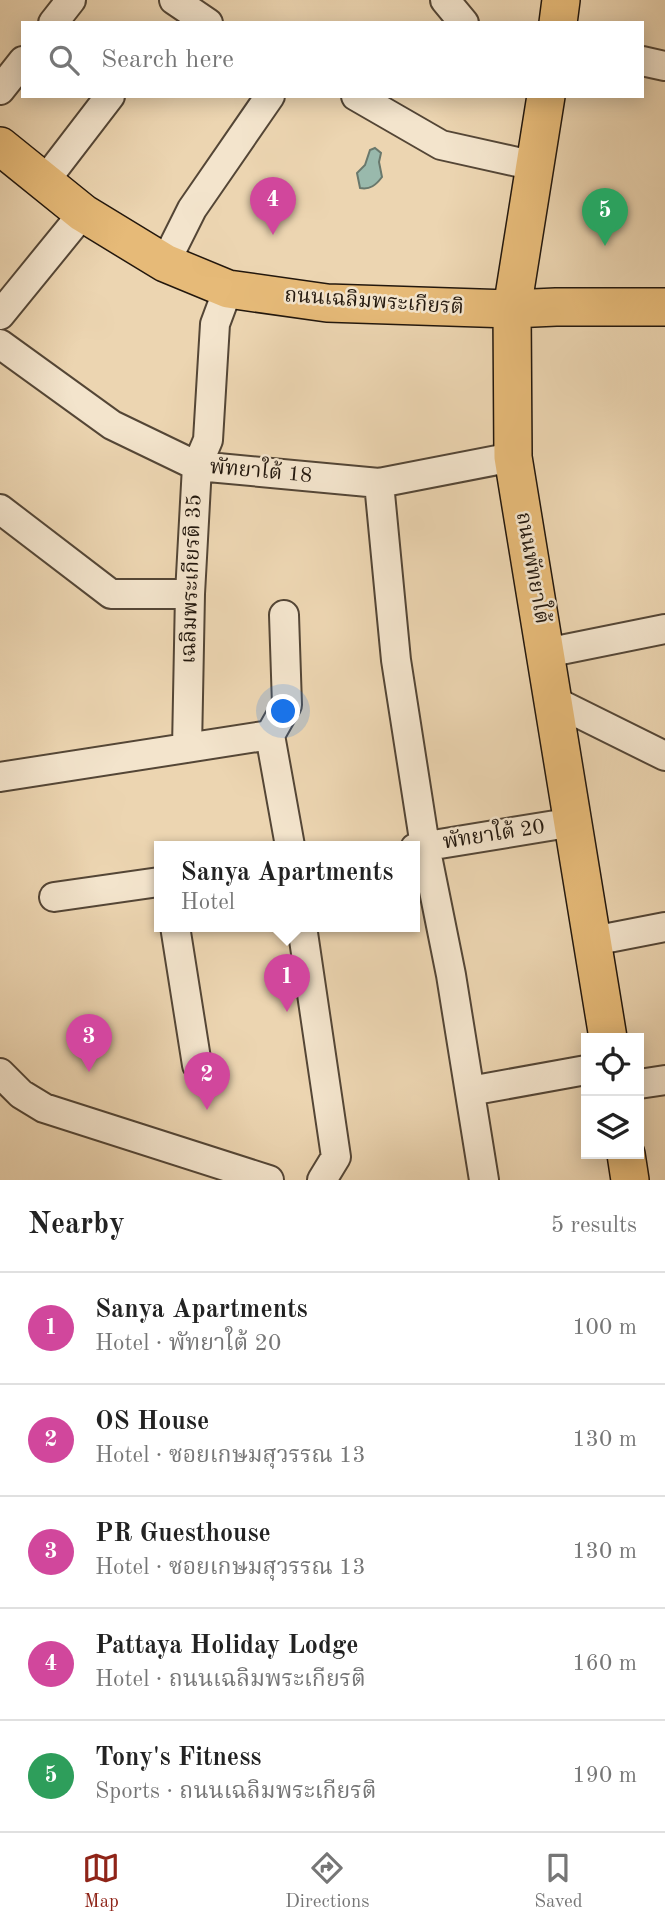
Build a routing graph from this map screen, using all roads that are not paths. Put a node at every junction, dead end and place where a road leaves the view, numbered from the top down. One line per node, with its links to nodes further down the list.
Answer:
1 (71, 0): 5 (street)
2 (445, 0): 7 (street)
3 (561, 0): 8 (main road)
4 (173, 9): 6 (street)
5 (55, 21)
6 (203, 21)
7 (462, 21)
8 (558, 21)
9 (644, 61): 11 (street)
10 (21, 64): 12 (street)
11 (665, 66)
12 (0, 90)
13 (108, 98): 19 (street)
14 (269, 98): 21 (street)
15 (359, 98): 18 (street)
16 (546, 98): 18 (main road, ถนนพัทยาใต้)
17 (0, 146): 19 (main road, ถนนเฉลิมพระเกียรติ)
18 (535, 166): 24 (main road, ถนนพัทยาใต้)
19 (44, 182): 20 (main road, ถนนเฉลิมพระเกียรติ)
20 (83, 212): 21 (main road, ถนนเฉลิมพระเกียรติ); 25 (street)
21 (165, 263): 22 (main road, ถนนเฉลิมพระเกียรติ)
22 (228, 289): 24 (main road, ถนนเฉลิมพระเกียรติ); 28 (street, เฉลิมพระเกียรติ 35)
23 (665, 307): 24 (main road, ถนนเฉลิมพระเกียรติ)
24 (512, 309): 27 (main road, ถนนพัทยาใต้)
25 (0, 315)
26 (0, 344): 28 (street, พัทยาใต้ 18)
27 (513, 457): 29 (street, พัทยาใต้ 18); 34 (main road, ถนนพัทยาใต้)
28 (197, 466): 29 (street, พัทยาใต้ 18); 31 (street, เฉลิมพระเกียรติ 35)
29 (379, 483): 42 (street)
30 (0, 509): 31 (street)
31 (190, 594): 37 (street, เฉลิมพระเกียรติ 35)
32 (284, 615): 36 (street)
33 (665, 629): 34 (street)
34 (546, 653): 35 (main road, ถนนพัทยาใต้)
35 (554, 701): 38 (street); 40 (main road, ถนนพัทยาใต้)
36 (270, 735): 37 (street); 41 (street)
37 (187, 748): 39 (street)
38 (665, 756)
39 (0, 777)
40 (574, 822): 43 (street, พัทยาใต้ 20); 49 (main road, ถนนพัทยาใต้)
41 (289, 841)
42 (419, 841)
43 (420, 847): 56 (street)
44 (154, 883): 45 (street)
45 (54, 897)
46 (665, 927): 49 (street)
47 (176, 932): 51 (street)
48 (303, 932): 59 (street)
49 (593, 941): 50 (main road, ถนนพัทยาใต้)
50 (607, 1033)
51 (197, 1065)
52 (581, 1071): 56 (street)
53 (0, 1073): 58 (street)
54 (665, 1080): 55 (street)
55 (644, 1083)
56 (470, 1091): 60 (street)
57 (627, 1159): 61 (main road)
58 (269, 1180)
59 (322, 1180)
60 (484, 1180)
61 (630, 1180)

